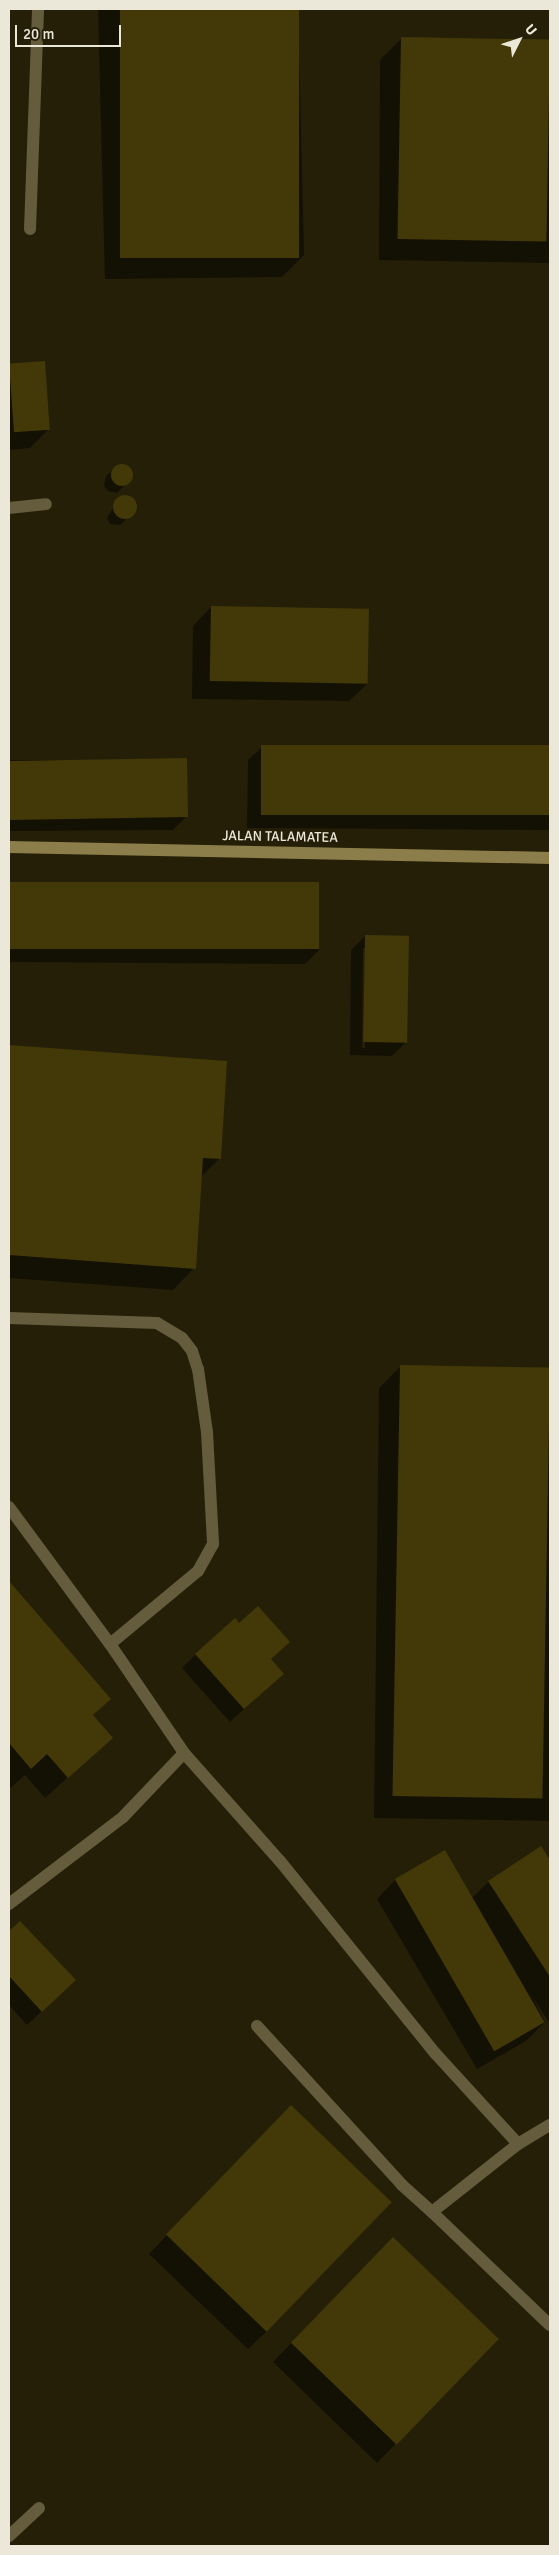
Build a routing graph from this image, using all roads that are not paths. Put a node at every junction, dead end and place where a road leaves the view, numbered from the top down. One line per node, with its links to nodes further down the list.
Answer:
1 (38, 9): 2 (lane)
2 (30, 229)
3 (46, 504): 4 (lane)
4 (9, 508)
5 (9, 847): 6 (street, JALAN TALAMATEA)
6 (550, 858)
7 (9, 1318): 9 (lane)
8 (9, 1507): 9 (lane)
9 (110, 1644): 10 (lane)
10 (184, 1753): 11 (lane); 14 (lane)
11 (9, 1904)
12 (257, 2026): 15 (lane)
13 (550, 2125): 14 (lane)
14 (518, 2144): 15 (lane)
15 (432, 2212): 16 (lane)
16 (550, 2325)
17 (39, 2508): 18 (lane)
18 (9, 2536)

